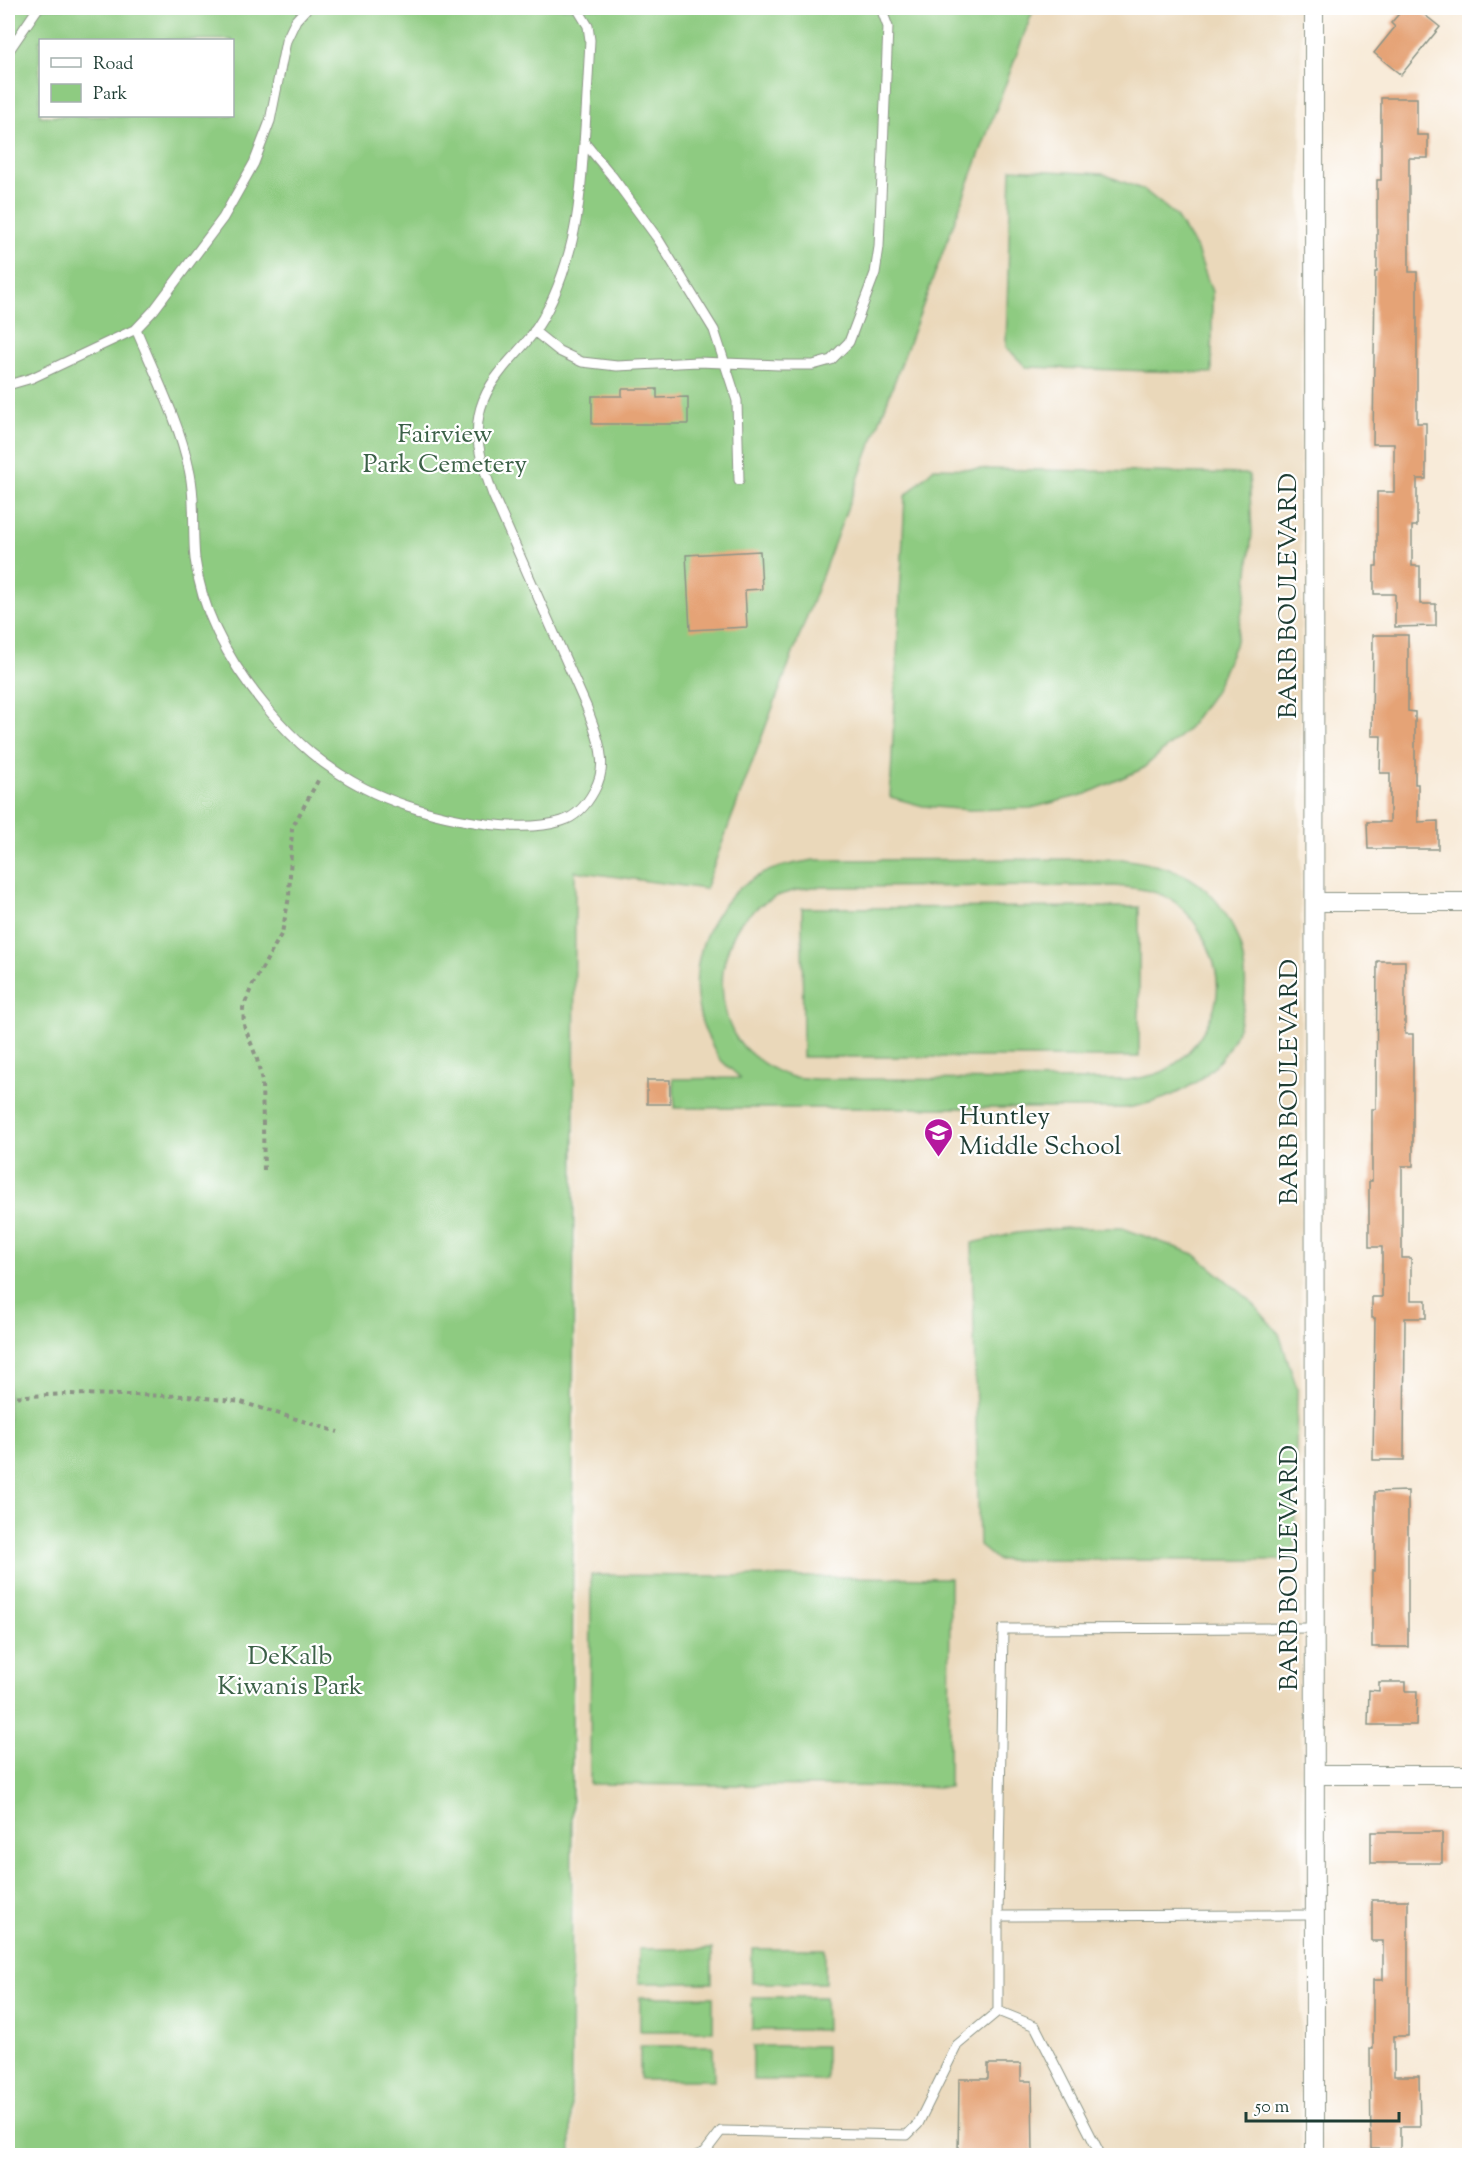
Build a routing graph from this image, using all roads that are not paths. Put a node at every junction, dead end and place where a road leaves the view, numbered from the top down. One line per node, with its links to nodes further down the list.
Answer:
1 (38, 8): 6 (lane)
2 (307, 8): 8 (lane)
3 (579, 8): 7 (lane)
4 (881, 8): 10 (lane)
5 (1314, 8): 13 (street, BARB BOULEVARD)
6 (8, 52)
7 (584, 142): 9 (lane); 10 (lane)
8 (136, 329): 9 (lane); 11 (lane)
9 (534, 331): 10 (lane)
10 (726, 363): 12 (lane)
11 (8, 384)
12 (739, 480)
13 (1315, 902): 14 (street); 15 (street, BARB BOULEVARD)
14 (1470, 902)
15 (1316, 1628): 16 (street, BARB BOULEVARD); 19 (lane)
16 (1316, 1775): 17 (street); 18 (street, BARB BOULEVARD)
17 (1470, 1775)
18 (1315, 1915): 19 (lane); 23 (street, BARB BOULEVARD)
19 (999, 1916): 20 (lane)
20 (999, 2011): 21 (lane); 22 (lane)
21 (696, 2156)
22 (1101, 2156)
23 (1315, 2156)

